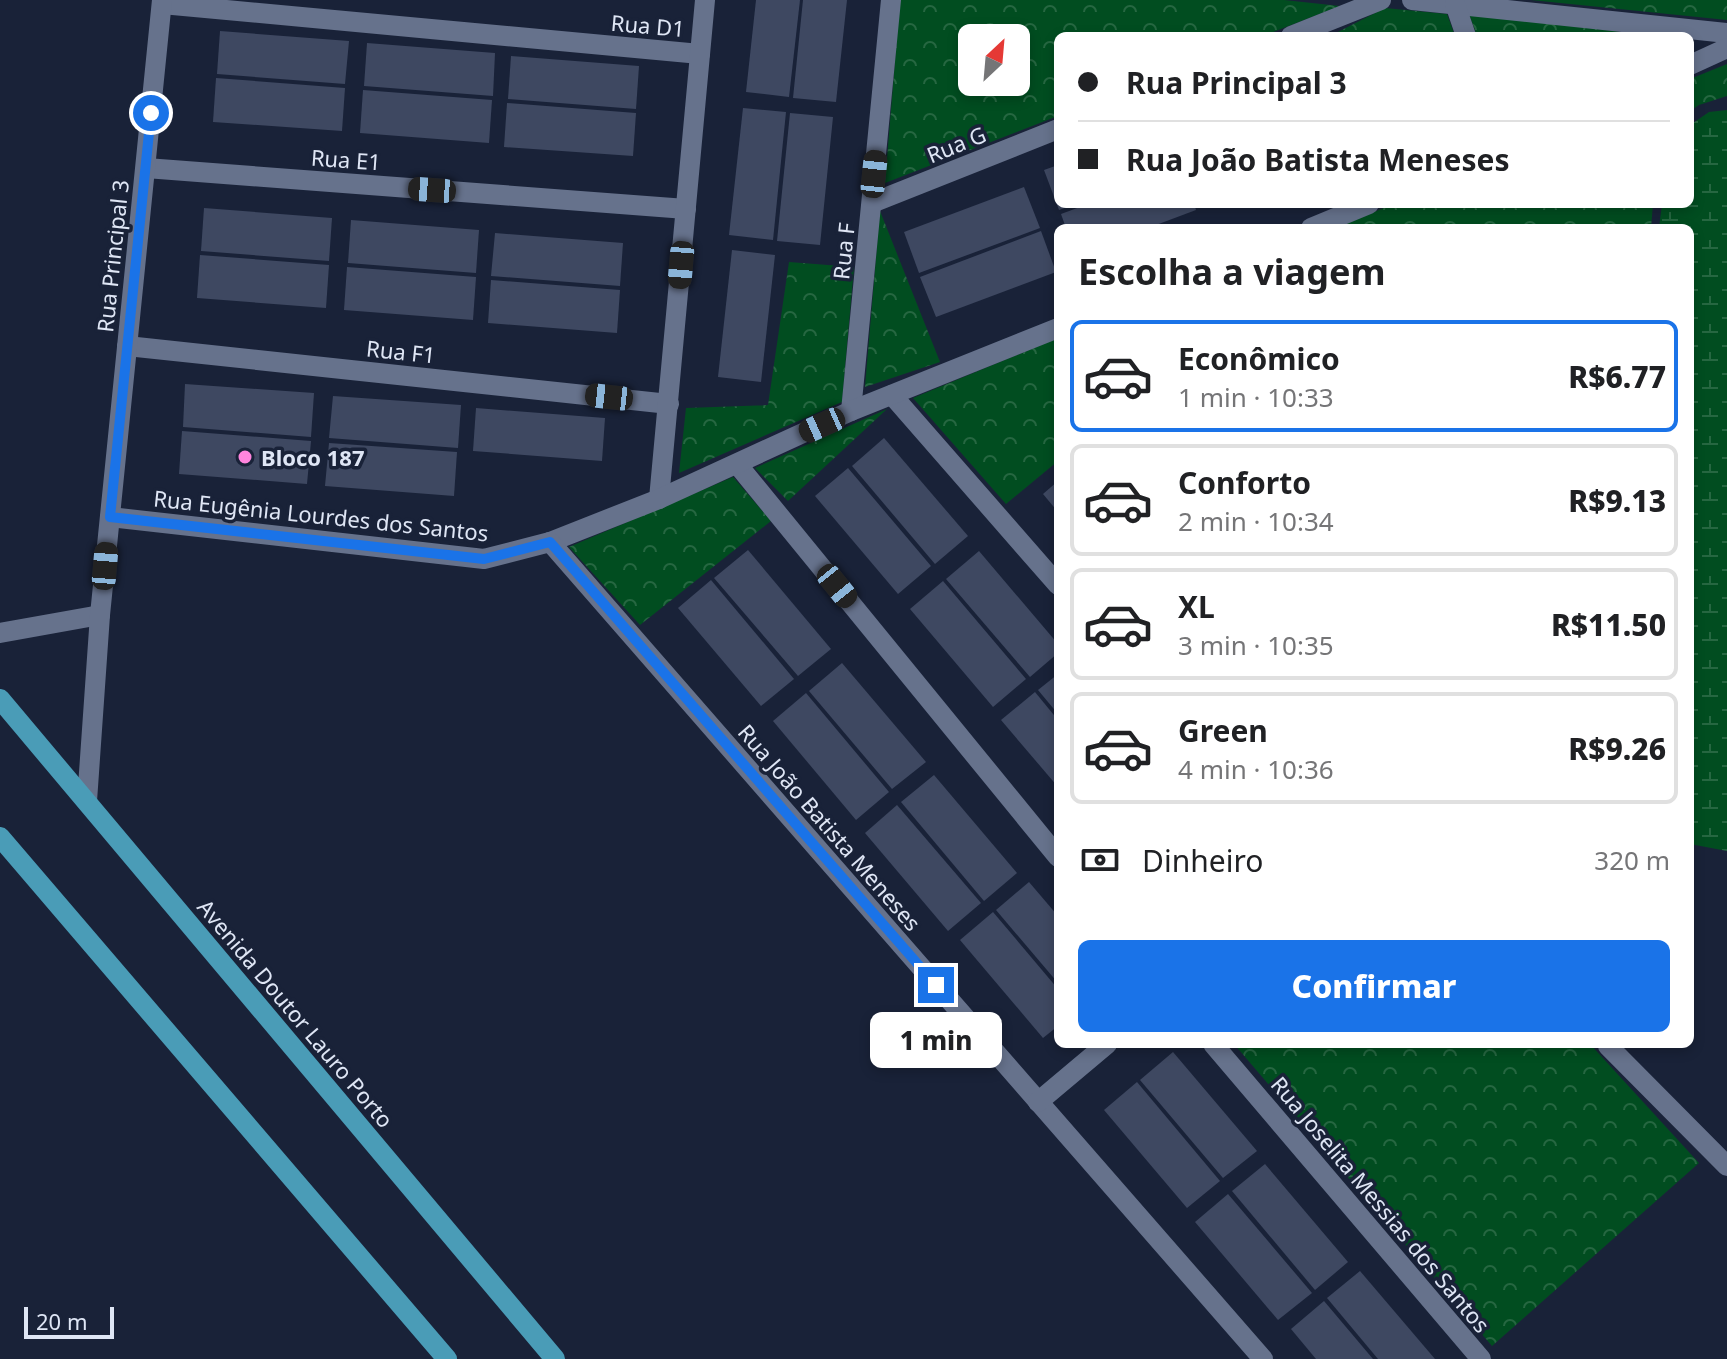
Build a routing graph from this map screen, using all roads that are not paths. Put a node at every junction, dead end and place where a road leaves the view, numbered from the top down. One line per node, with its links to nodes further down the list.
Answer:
1 (705, 0): 11 (street)
2 (891, 0): 15 (street, Rua F)
3 (1381, 0): 7 (street)
4 (1412, 0): 6 (street)
5 (162, 2): 11 (street, Rua D1); 14 (street, Rua Principal 3)
6 (1455, 4): 8 (street); 9 (street)
7 (1301, 32)
8 (1465, 32)
9 (1727, 33)
10 (1727, 48): 12 (street)
11 (700, 54): 17 (street)
12 (1694, 63)
13 (1054, 131): 15 (street, Rua G)
14 (146, 168): 17 (street, Rua E1); 20 (street, Rua Principal 3)
15 (872, 203): 23 (street, Rua F)
16 (1359, 208): 18 (street)
17 (686, 209): 22 (street)
18 (1321, 224)
19 (1054, 330): 21 (street, Rua Eugênia Lourdes dos Santos)
20 (127, 346): 22 (street, Rua F1); 26 (street, Rua Principal 3)
21 (892, 395): 23 (street, Rua Eugênia Lourdes dos Santos); 28 (street)
22 (669, 404): 25 (street)
23 (851, 411): 24 (street, Rua Eugênia Lourdes dos Santos)
24 (737, 464): 25 (street, Rua Eugênia Lourdes dos Santos); 34 (street)
25 (659, 499): 27 (street, Rua Eugênia Lourdes dos Santos)
26 (110, 517): 27 (street, Rua Eugênia Lourdes dos Santos); 29 (street, Rua Principal 3)
27 (550, 542): 38 (street, Rua João Batista Meneses)
28 (1054, 580)
29 (100, 615): 30 (street); 32 (street, Rua Principal 3)
30 (0, 633)
31 (0, 699): 32 (main road, Avenida Doutor Lauro Porto)
32 (87, 801): 41 (main road, Avenida Doutor Lauro Porto)
33 (0, 837): 40 (main road)
34 (1054, 852)
35 (1102, 1048): 38 (street)
36 (1216, 1048): 43 (street, Rua Joselita Messias dos Santos)
37 (1610, 1048): 39 (street)
38 (1038, 1102): 42 (street, Rua João Batista Meneses)
39 (1723, 1155)
40 (447, 1359)
41 (555, 1359)
42 (1263, 1359)
43 (1481, 1359)

